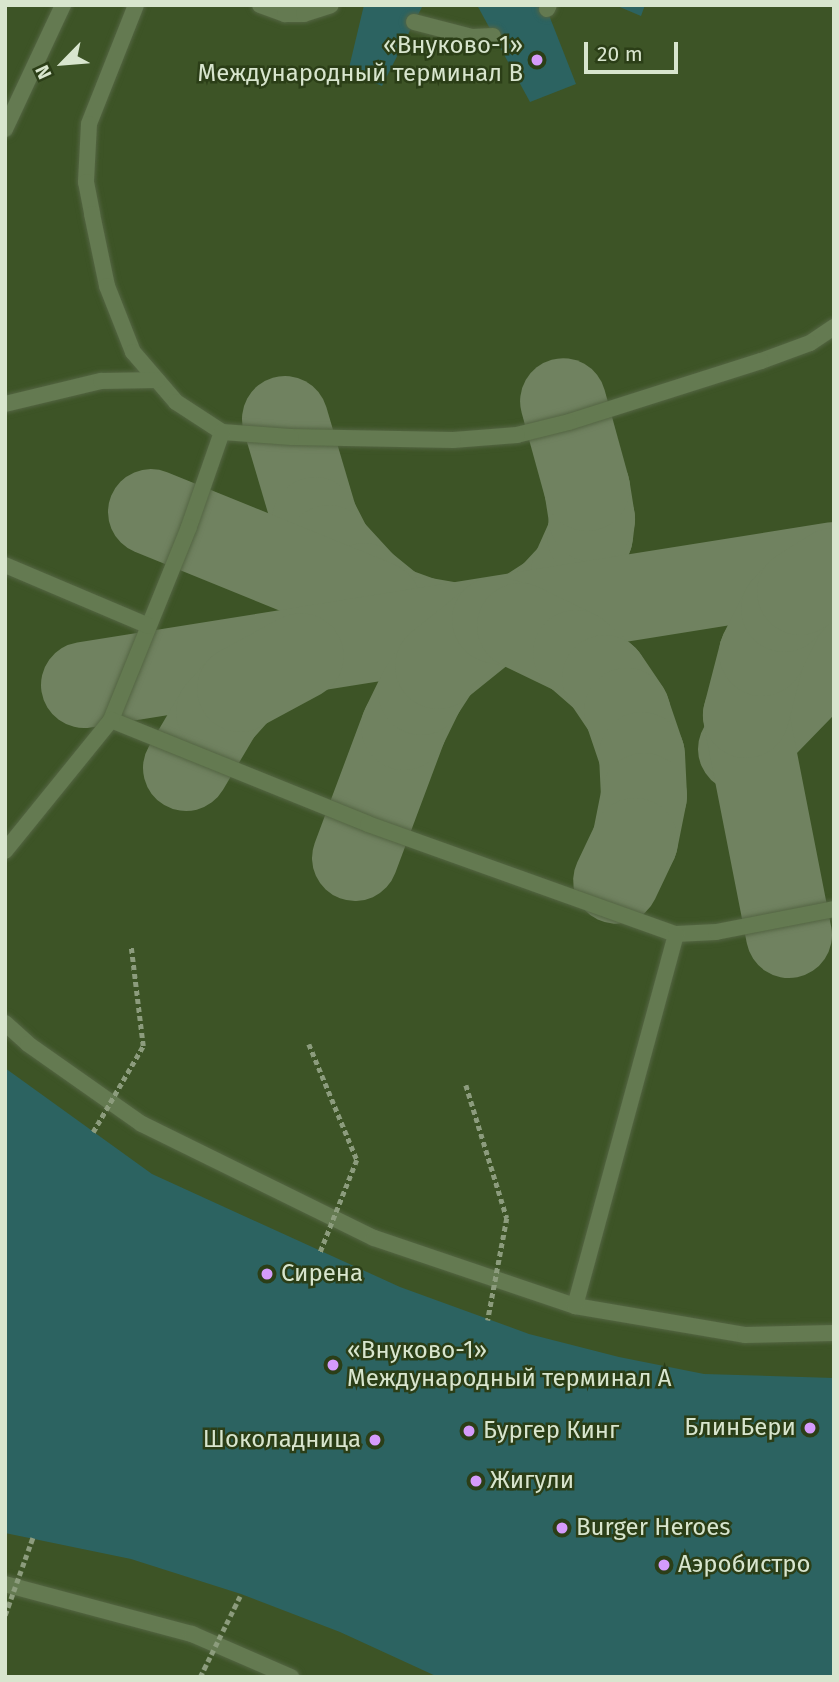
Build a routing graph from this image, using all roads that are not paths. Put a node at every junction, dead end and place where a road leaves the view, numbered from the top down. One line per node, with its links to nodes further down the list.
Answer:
1 (63, 5): 7 (lane)
2 (136, 5): 9 (lane)
3 (260, 5): 4 (lane)
4 (331, 5)
5 (414, 22): 6 (lane)
6 (493, 36)
7 (5, 129)
8 (834, 327): 11 (lane)
9 (157, 380): 10 (lane); 11 (lane)
10 (5, 404)
11 (222, 432): 13 (lane)
12 (5, 565): 13 (lane)
13 (149, 626): 14 (lane)
14 (111, 720): 15 (lane); 17 (lane)
15 (5, 850)
16 (834, 909): 17 (lane)
17 (676, 934): 19 (lane)
18 (5, 1023): 19 (lane)
19 (575, 1306): 20 (lane)
20 (834, 1333)
21 (5, 1584): 22 (lane)
22 (291, 1677)

